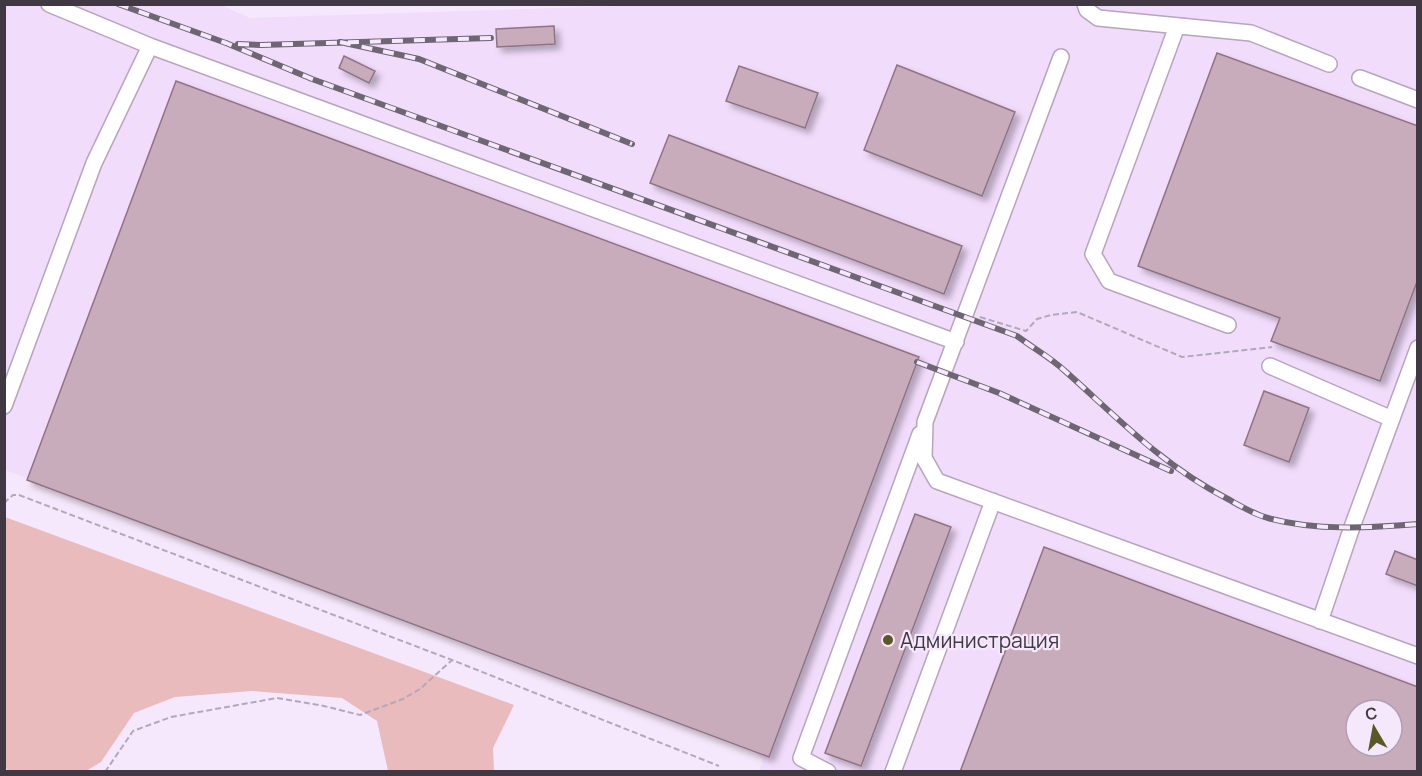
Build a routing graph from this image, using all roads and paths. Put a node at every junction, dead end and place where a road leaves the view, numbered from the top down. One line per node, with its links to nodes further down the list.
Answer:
1 (49, 4): 4 (lane)
2 (1085, 4): 3 (lane)
3 (1177, 26): 6 (lane); 10 (lane)
4 (150, 46): 11 (lane); 15 (lane)
5 (1060, 57): 9 (lane)
6 (1329, 64)
7 (1360, 78): 8 (lane)
8 (1418, 100)
9 (967, 312): 11 (lane); 12 (path)
10 (1228, 325)
11 (956, 342): 17 (lane)
12 (1272, 347)
13 (1418, 348): 16 (lane)
14 (1270, 366): 16 (lane)
15 (4, 406)
16 (1392, 419): 20 (lane)
17 (925, 422): 18 (lane); 25 (lane)
18 (993, 501): 20 (lane); 26 (lane)
19 (4, 503): 22 (path)
20 (1320, 621): 21 (lane)
21 (1418, 656)
22 (452, 660): 23 (path); 24 (path)
23 (719, 766)
24 (105, 771)
25 (828, 771)
26 (893, 771)

